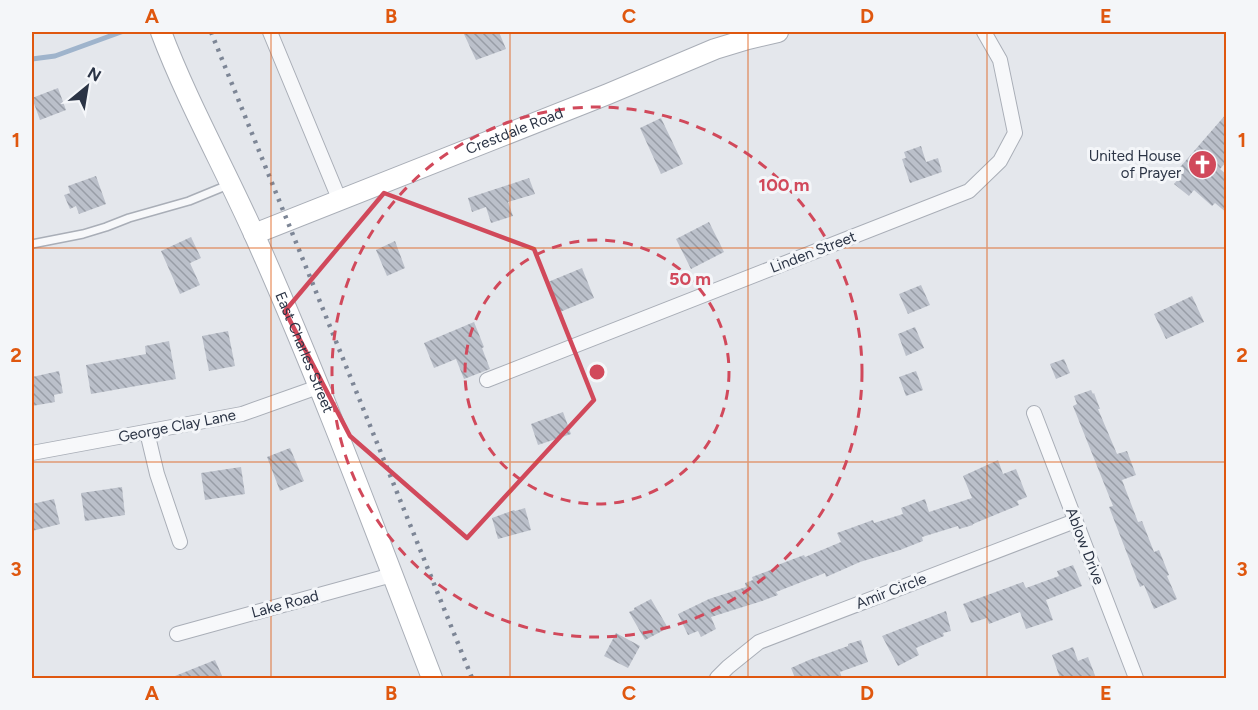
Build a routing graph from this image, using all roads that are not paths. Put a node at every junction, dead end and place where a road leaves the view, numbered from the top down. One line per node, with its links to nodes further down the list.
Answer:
1 (161, 32): 5 (street, East Charles Street)
2 (270, 32): 6 (street)
3 (778, 32): 6 (street, Crestdale Road)
4 (984, 32): 9 (street, Linden Street)
5 (230, 184): 7 (street, East Charles Street); 8 (lane)
6 (340, 201): 7 (street, Crestdale Road)
7 (254, 234): 10 (street, East Charles Street)
8 (32, 244)
9 (487, 380)
10 (318, 387): 12 (street, George Clay Lane); 16 (street, East Charles Street)
11 (1034, 413): 14 (street, Ablow Drive)
12 (147, 432): 13 (street, George Clay Lane); 15 (street)
13 (32, 453)
14 (1075, 521): 19 (street, Amir Circle); 20 (street, Ablow Drive)
15 (180, 542)
16 (392, 575): 17 (street, Lake Road); 18 (street, East Charles Street)
17 (177, 634)
18 (432, 678)
19 (717, 678)
20 (1136, 678)

